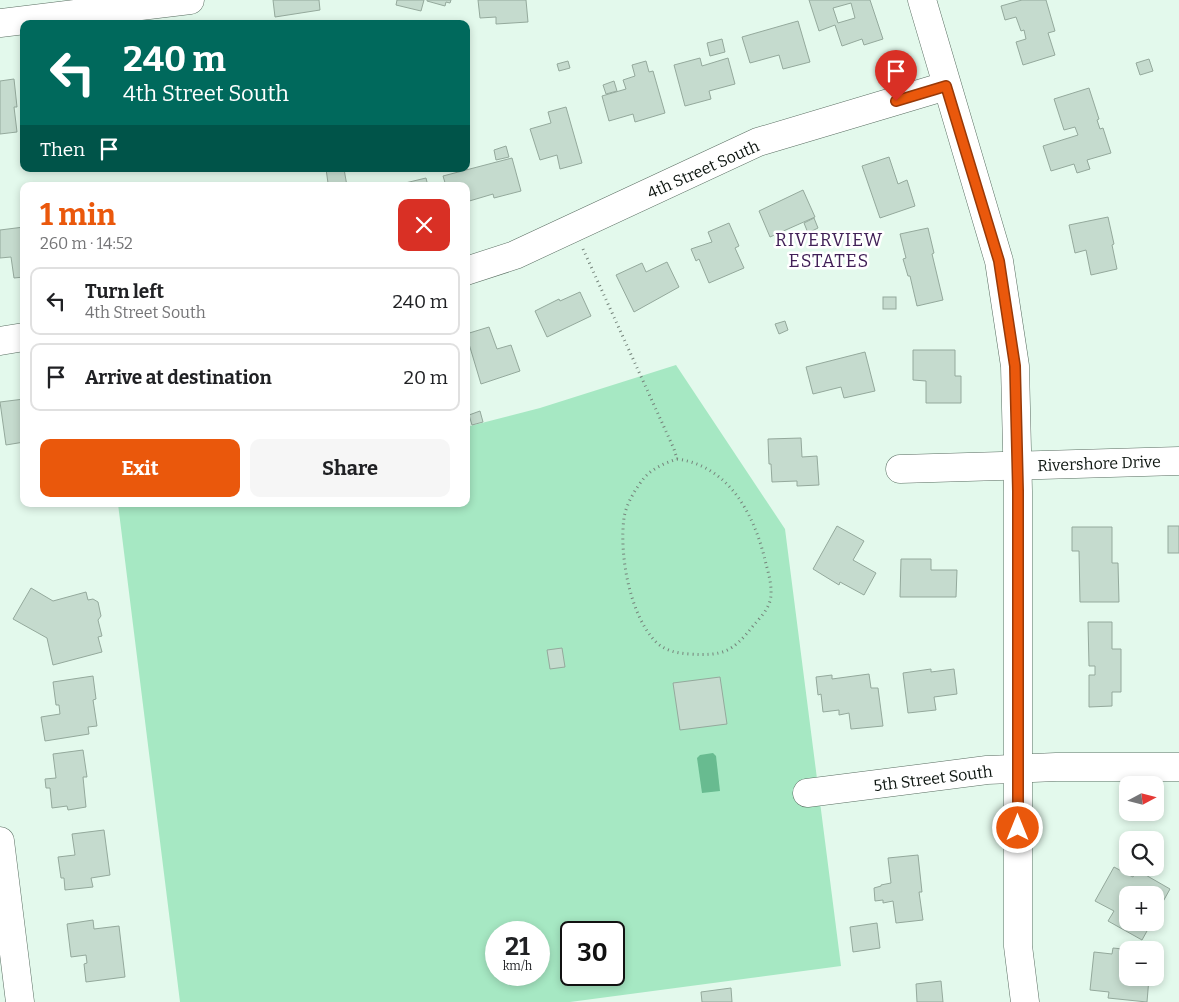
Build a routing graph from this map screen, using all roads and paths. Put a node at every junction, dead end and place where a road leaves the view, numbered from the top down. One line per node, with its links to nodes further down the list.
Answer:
1 (190, 0): 3 (street)
2 (922, 0): 6 (street)
3 (25, 20)
4 (20, 21): 5 (street)
5 (0, 23)
6 (946, 86): 7 (street, 4th Street South); 13 (street)
7 (573, 228): 8 (street, 4th Street South); 11 (path)
8 (470, 270)
9 (20, 338): 10 (street)
10 (0, 341)
11 (677, 459): 11 (path)
12 (1179, 461): 13 (street, Rivershore Drive)
13 (1018, 466): 14 (street, Rivershore Drive); 16 (street)
14 (900, 469)
15 (1179, 767): 16 (street, 5th Street South)
16 (1018, 769): 17 (street, 5th Street South); 21 (street)
17 (807, 793)
18 (0, 841): 19 (street)
19 (5, 927): 20 (street)
20 (20, 1002)
21 (1025, 1002)

